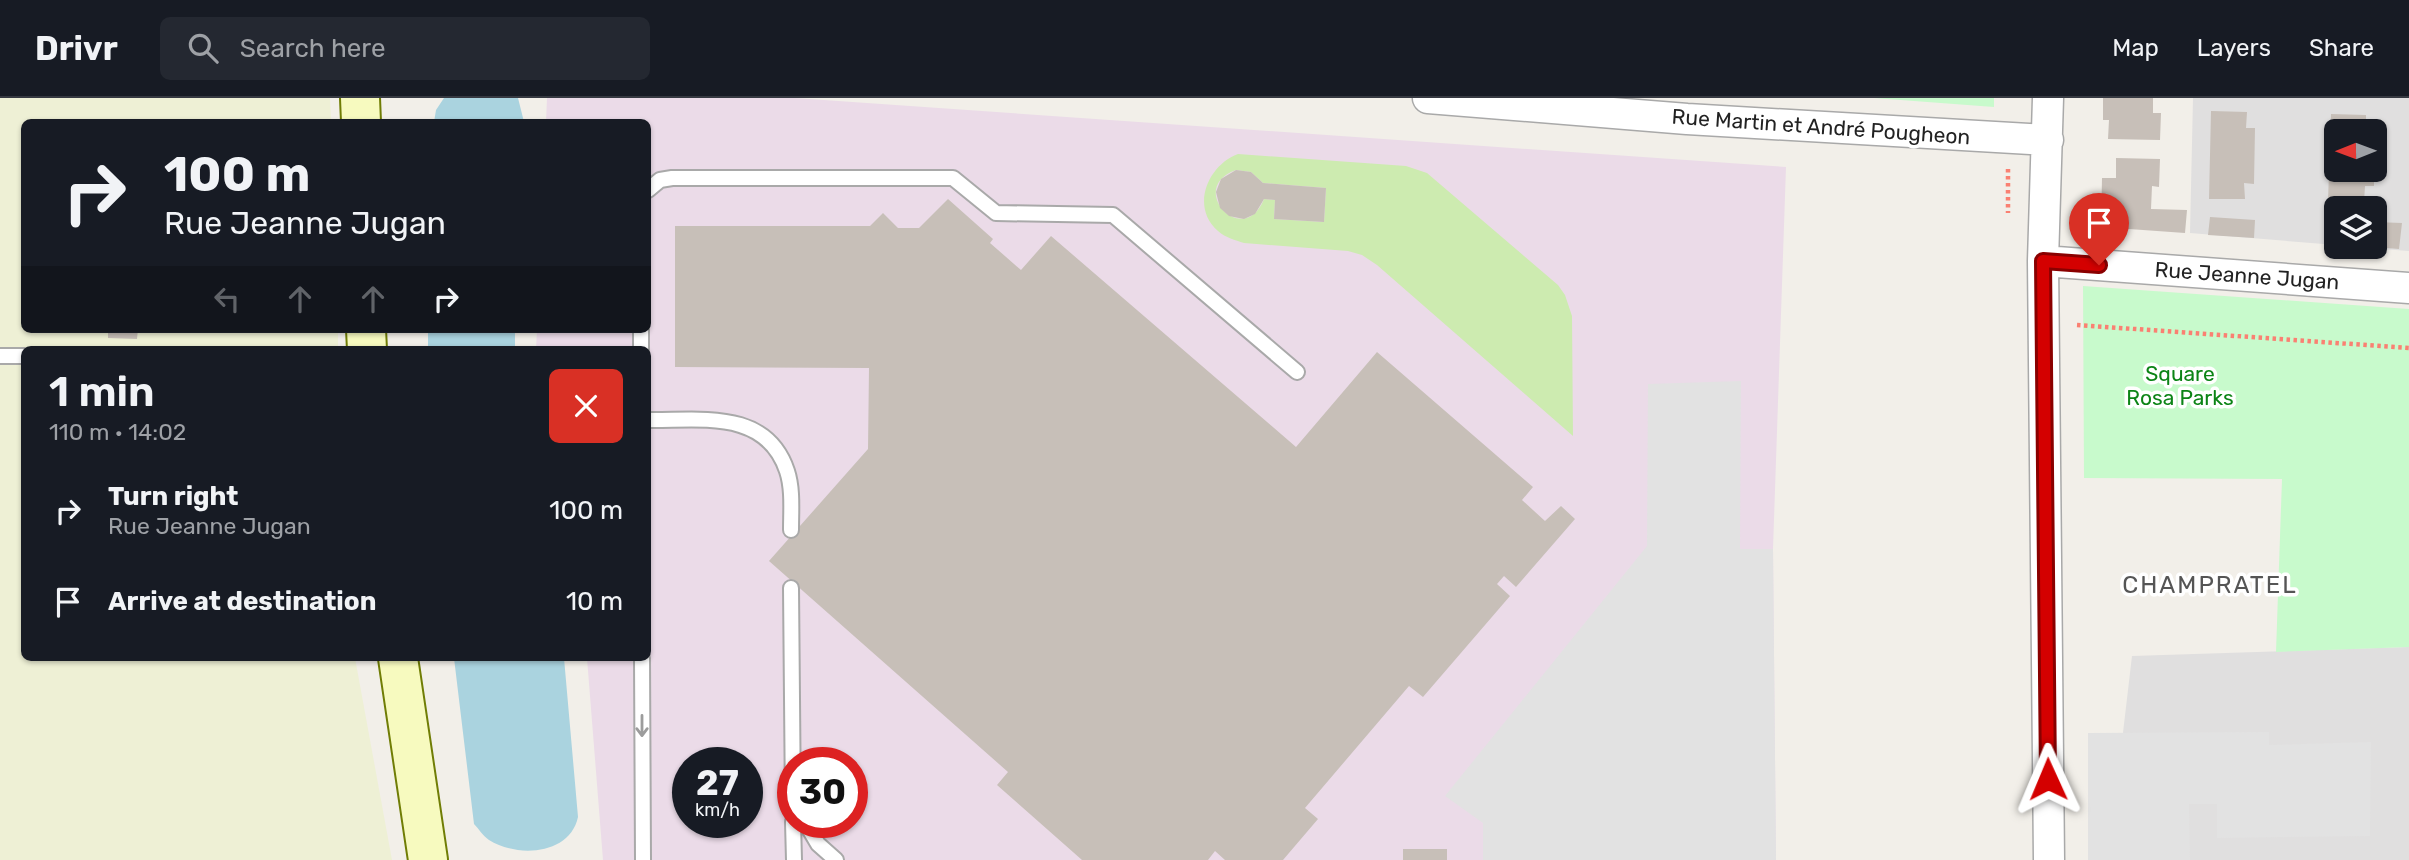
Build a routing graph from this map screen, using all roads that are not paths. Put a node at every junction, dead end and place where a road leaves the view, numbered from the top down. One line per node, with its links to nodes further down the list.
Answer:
1 (360, 98): 4 (main road)
2 (1428, 98): 5 (street, Rue Martin et André Pougheon)
3 (2048, 98): 5 (street)
4 (361, 119)
5 (2048, 141): 7 (street)
6 (651, 188): 11 (lane)
7 (2043, 261): 8 (street, Rue Jeanne Jugan); 24 (street)
8 (2409, 288)
9 (0, 356): 10 (lane)
10 (21, 356)
11 (1297, 372)
12 (651, 420): 13 (lane)
13 (791, 530)
14 (791, 588): 17 (lane)
15 (398, 661): 20 (main road)
16 (642, 661): 21 (lane, one-way to 21)
17 (792, 747)
18 (793, 838): 22 (lane)
19 (814, 838): 23 (lane)
20 (428, 860)
21 (643, 860)
22 (794, 860)
23 (836, 860)
24 (2049, 860)

